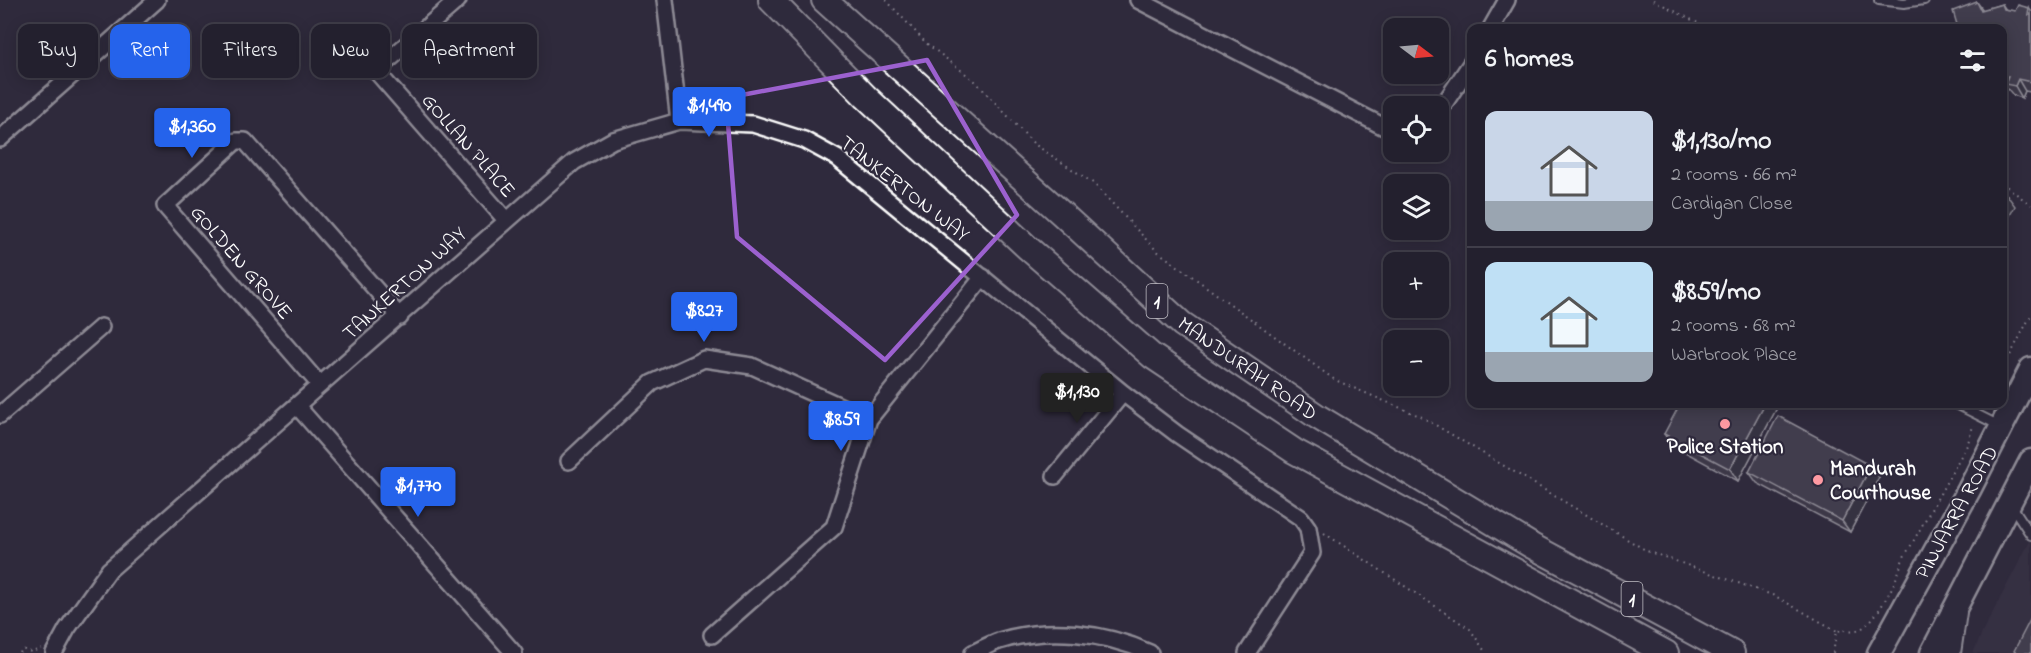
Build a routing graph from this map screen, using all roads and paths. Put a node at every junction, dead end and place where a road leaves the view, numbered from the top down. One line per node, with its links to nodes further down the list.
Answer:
1 (157, 0): 18 (street)
2 (458, 0): 21 (street, GOLLAN PLACE)
3 (664, 0): 16 (street)
4 (771, 0): 49 (highway, MANDURAH ROAD / 1)
5 (824, 0): 50 (highway, MANDURAH ROAD / 1)
6 (886, 0): 42 (path)
7 (1138, 0): 17 (street)
8 (1507, 0): 12 (street)
9 (1653, 0): 13 (path)
10 (1879, 0): 11 (lane)
11 (1924, 0)
12 (1493, 24)
13 (1700, 24)
14 (1467, 70): 15 (street)
15 (1449, 96)
16 (679, 121): 21 (street, TANKERTON WAY); 22 (street, TANKERTON WAY)
17 (1383, 126)
18 (0, 139)
19 (2007, 187): 20 (path)
20 (2031, 205)
21 (506, 220): 24 (street, TANKERTON WAY)
22 (983, 277): 29 (street, TANKERTON WAY); 34 (street)
23 (2031, 315): 26 (path)
24 (400, 317): 28 (street, TANKERTON WAY); 28 (street, GOLDEN GROVE)
25 (101, 327): 32 (street)
26 (2007, 361)
27 (2031, 369): 35 (main road, PINJARRA ROAD)
28 (320, 385): 30 (street, TANKERTON WAY)
29 (1123, 393): 38 (street); 48 (street, TANKERTON WAY)
30 (297, 406): 44 (street, TANKERTON WAY); 45 (street)
31 (1964, 408): 33 (lane)
32 (0, 415)
33 (1980, 416): 35 (lane); 42 (path)
34 (869, 419): 36 (street); 43 (street)
35 (2002, 427): 52 (main road, PINJARRA ROAD)
36 (569, 461)
37 (2031, 461): 39 (main road, PINJARRA ROAD)
38 (1055, 476)
39 (2010, 502): 40 (lane); 41 (main road, PINJARRA ROAD)
40 (2031, 535)
41 (1954, 612): 53 (main road, PINJARRA ROAD); 54 (highway)
42 (1837, 631): 51 (path)
43 (712, 635)
44 (54, 653)
45 (514, 653)
46 (974, 653): 47 (street)
47 (1150, 653)
48 (1246, 653)
49 (1666, 653)
50 (1732, 653)
51 (1833, 653)
52 (1879, 653)
53 (1932, 653)
54 (1948, 653)

